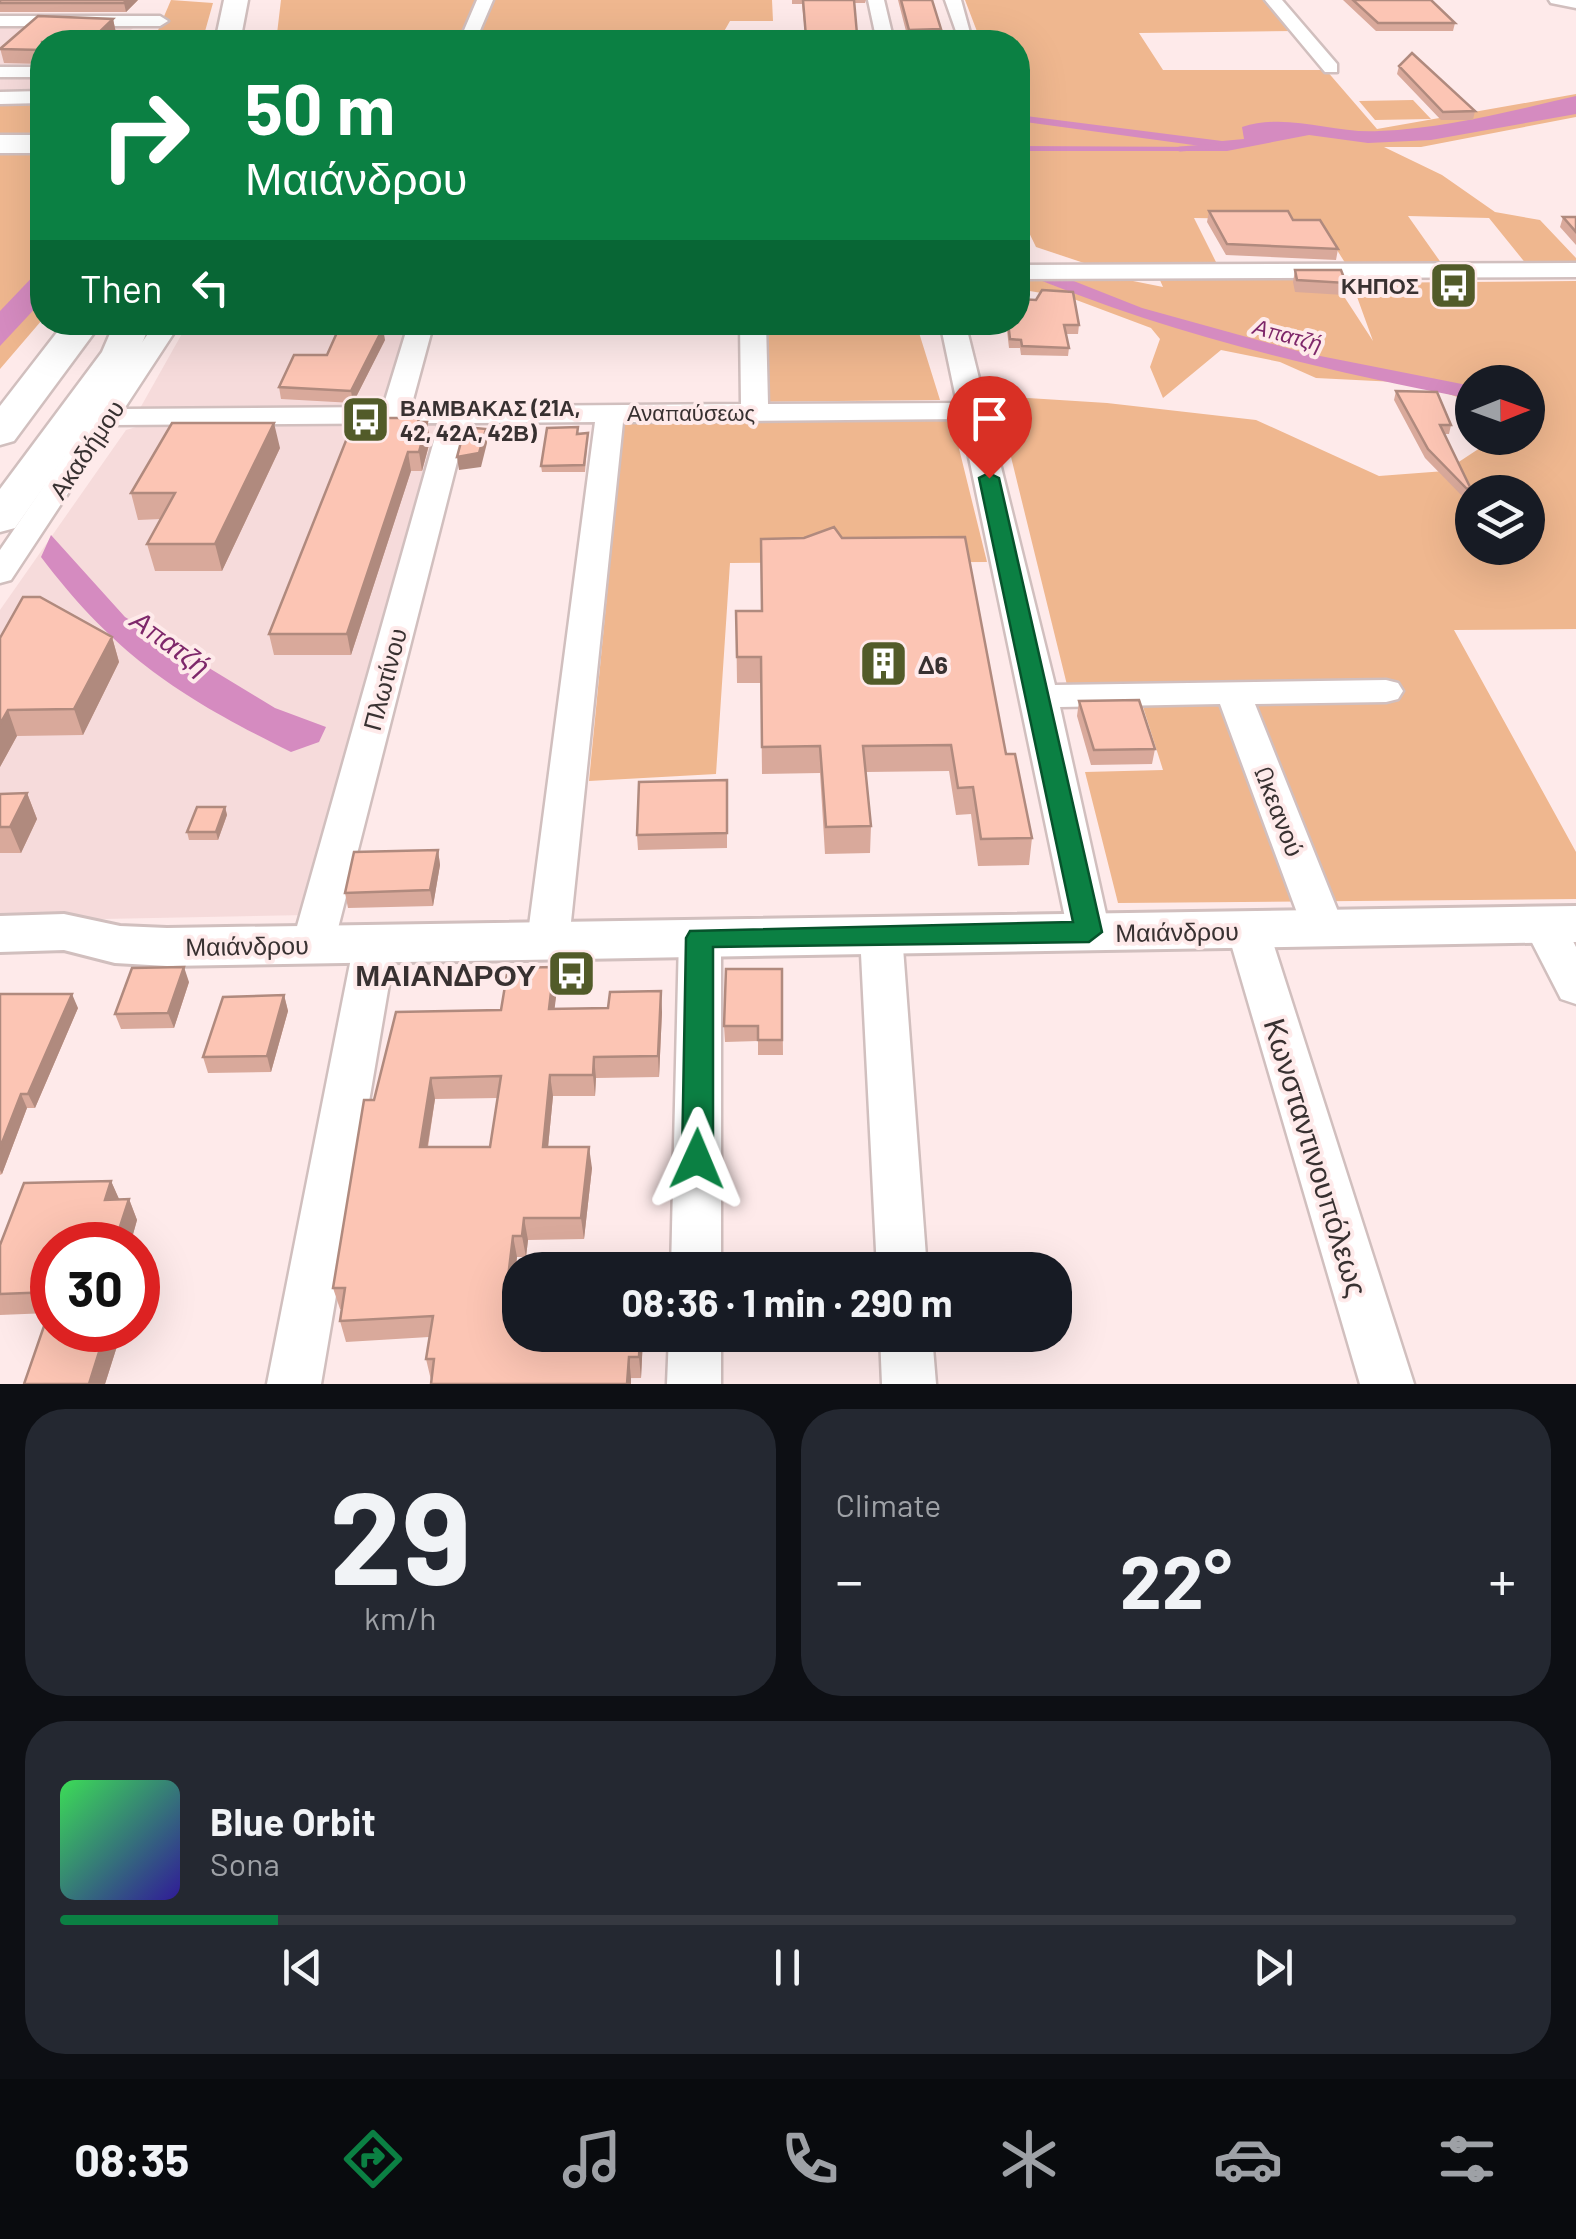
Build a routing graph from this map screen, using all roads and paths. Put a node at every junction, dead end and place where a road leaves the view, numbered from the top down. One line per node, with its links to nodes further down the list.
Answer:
1 (236, 0): 13 (highway)
2 (485, 0): 14 (street)
3 (876, 0): 15 (street)
4 (953, 0): 16 (street)
5 (1273, 0): 20 (street)
6 (1557, 0): 8 (street)
7 (166, 3): 10 (street)
8 (1576, 3)
9 (0, 21): 10 (street)
10 (160, 21): 12 (street)
11 (30, 30): 17 (street)
12 (155, 30)
13 (230, 30)
14 (472, 30)
15 (883, 30)
16 (964, 30)
17 (0, 31)
18 (30, 32): 19 (street)
19 (10, 49)
20 (1331, 68)
21 (0, 72): 22 (street)
22 (30, 72)
23 (0, 98): 24 (street)
24 (30, 98)
25 (0, 144): 26 (highway)
26 (30, 144)
27 (1576, 270): 28 (street)
28 (1030, 272)
29 (51, 335): 37 (highway)
30 (74, 335): 44 (highway)
31 (103, 335): 45 (highway)
32 (128, 335): 46 (highway)
33 (161, 335): 43 (street, Ακαδήμου)
34 (418, 335): 41 (street)
35 (753, 335): 39 (street)
36 (955, 335): 38 (street)
37 (0, 394)
38 (973, 411): 39 (street, Αναπαύσεως); 50 (street)
39 (756, 412): 40 (street, Αναπαύσεως)
40 (610, 413): 42 (street, Αναπαύσεως); 58 (street)
41 (395, 414): 42 (street, Αναπαύσεως); 43 (street, Αναπαύσεως)
42 (455, 414): 60 (street, Πλωτίνου)
43 (108, 417): 47 (street, Ακαδήμου)
44 (0, 433)
45 (0, 475)
46 (0, 520)
47 (0, 574)
48 (1386, 691): 49 (street)
49 (1231, 694): 50 (street); 52 (street, Ωκεανού)
50 (1040, 696): 54 (street)
51 (1560, 925): 52 (main road, Μαιάνδρου); 61 (street)
52 (1324, 929): 53 (main road, Μαιάνδρου)
53 (1248, 930): 54 (main road, Μαιάνδρου); 69 (street, Κωνσταντινουπόλεως)
54 (1089, 932): 56 (main road, Μαιάνδρου)
55 (0, 934): 60 (main road, Μαιάνδρου)
56 (881, 934): 57 (main road, Μαιάνδρου); 63 (street)
57 (700, 938): 58 (main road, Μαιάνδρου); 62 (street)
58 (548, 941): 59 (main road, Μαιάνδρου)
59 (375, 943): 60 (main road, Μαιάνδρου); 66 (street)
60 (313, 944)
61 (1576, 988)
62 (696, 1252)
63 (901, 1252)
64 (695, 1352): 67 (street)
65 (907, 1352): 68 (street)
66 (294, 1384)
67 (694, 1384)
68 (909, 1384)
69 (1387, 1384)

